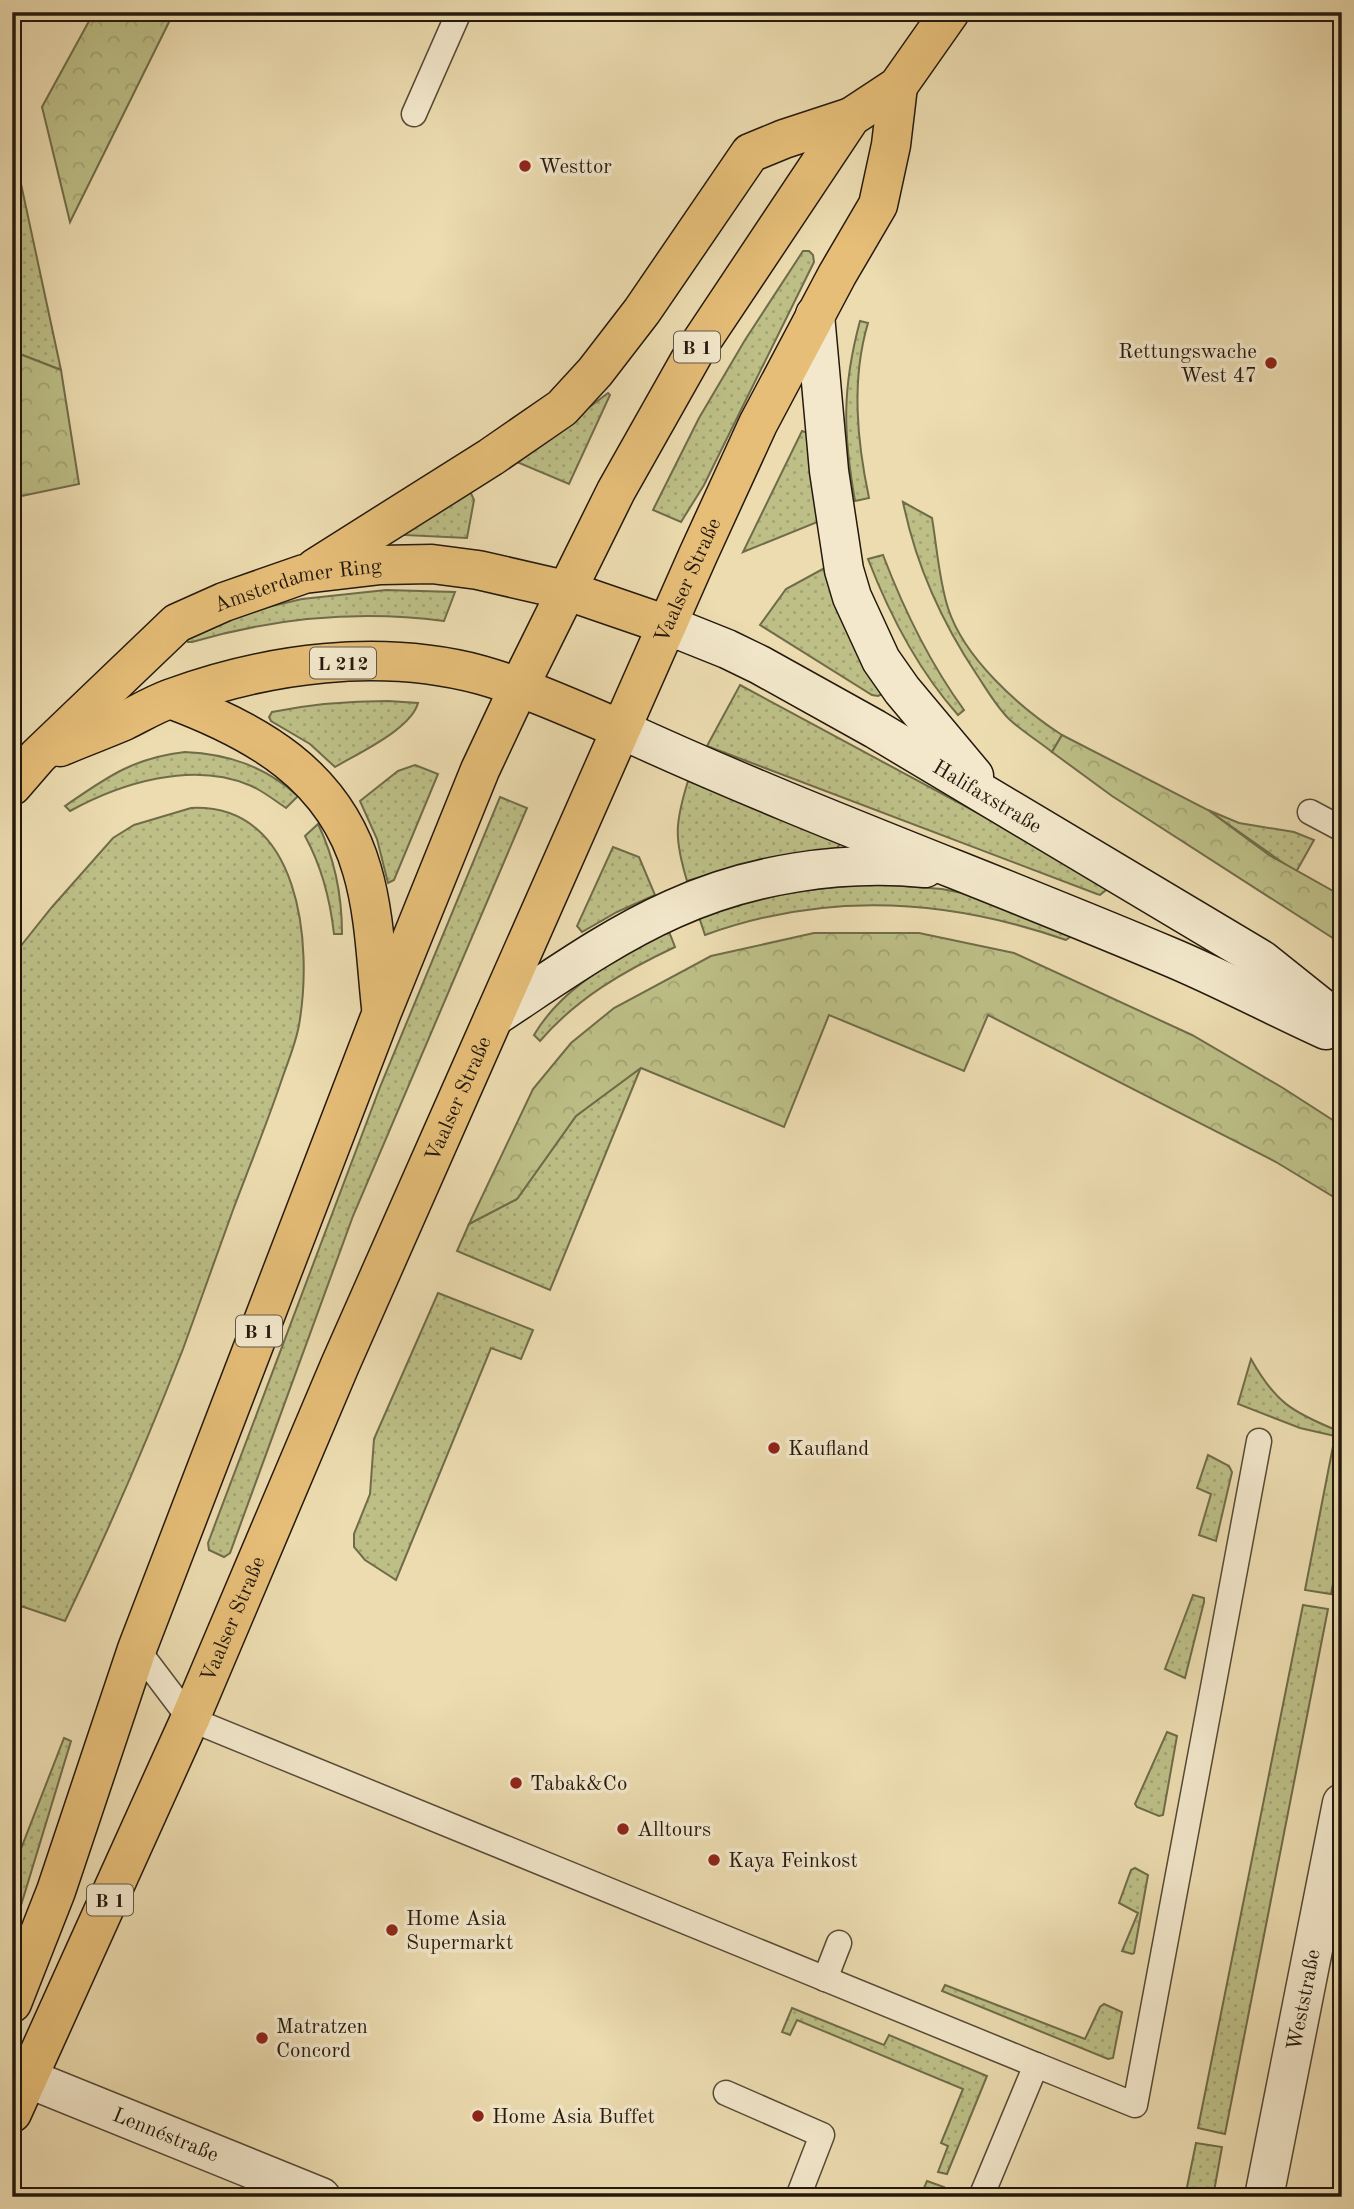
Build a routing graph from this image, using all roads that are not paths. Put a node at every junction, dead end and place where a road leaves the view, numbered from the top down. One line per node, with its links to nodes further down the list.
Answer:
1 (459, 12): 4 (lane)
2 (950, 12): 3 (main road, Vaalser Straße / B 1)
3 (898, 86): 5 (main road, Vaalser Straße / B 1); 6 (main road, Vaalser Straße / B 1)
4 (414, 114)
5 (851, 117): 6 (lane); 8 (main road); 9 (main road, Vaalser Straße / B 1)
6 (891, 145): 7 (main road, Vaalser Straße / B 1)
7 (816, 315): 11 (main road, Vaalser Straße / B 1); 17 (main road)
8 (304, 575): 9 (main road, Amsterdamer Ring / L 212); 15 (main road, Amsterdamer Ring / L 212)
9 (565, 590): 10 (main road, Amsterdamer Ring / L 212); 12 (main road, Vaalser Straße / B 1)
10 (611, 605): 11 (main road, Halifaxstraße)
11 (667, 625): 14 (main road, Vaalser Straße / B 1); 17 (main road, Halifaxstraße)
12 (518, 689): 13 (main road, Amsterdamer Ring / L 212); 14 (main road, Amsterdamer Ring / L 212); 21 (main road, Vaalser Straße / B 1)
13 (170, 699): 15 (main road, Amsterdamer Ring / L 212); 21 (main road)
14 (620, 729): 20 (main road); 22 (main road, Vaalser Straße / B 1)
15 (38, 756): 16 (main road, Amsterdamer Ring / L 212)
16 (12, 786)
17 (993, 799): 23 (main road, Halifaxstraße)
18 (1310, 812): 19 (lane)
19 (1342, 829)
20 (957, 872): 22 (main road); 24 (main road)
21 (382, 1012): 26 (main road, Vaalser Straße / B 1)
22 (494, 1017): 27 (main road, Vaalser Straße / B 1)
23 (1342, 1024)
24 (1342, 1038)
25 (1259, 1441): 32 (lane)
26 (136, 1649): 27 (lane); 31 (main road, Vaalser Straße / B 1)
27 (190, 1719): 30 (lane); 33 (main road, Vaalser Straße / B 1)
28 (1342, 1803): 39 (main road, Weststraße)
29 (839, 1943): 30 (lane)
30 (825, 1979): 32 (lane)
31 (12, 2003)
32 (1036, 2065): 38 (lane)
33 (20, 2076): 35 (main road, Vaalser Straße / B 1); 36 (main road, Lennéstraße)
34 (726, 2093): 37 (lane)
35 (12, 2113)
36 (321, 2197)
37 (799, 2197)
38 (981, 2197)
39 (1264, 2197)

